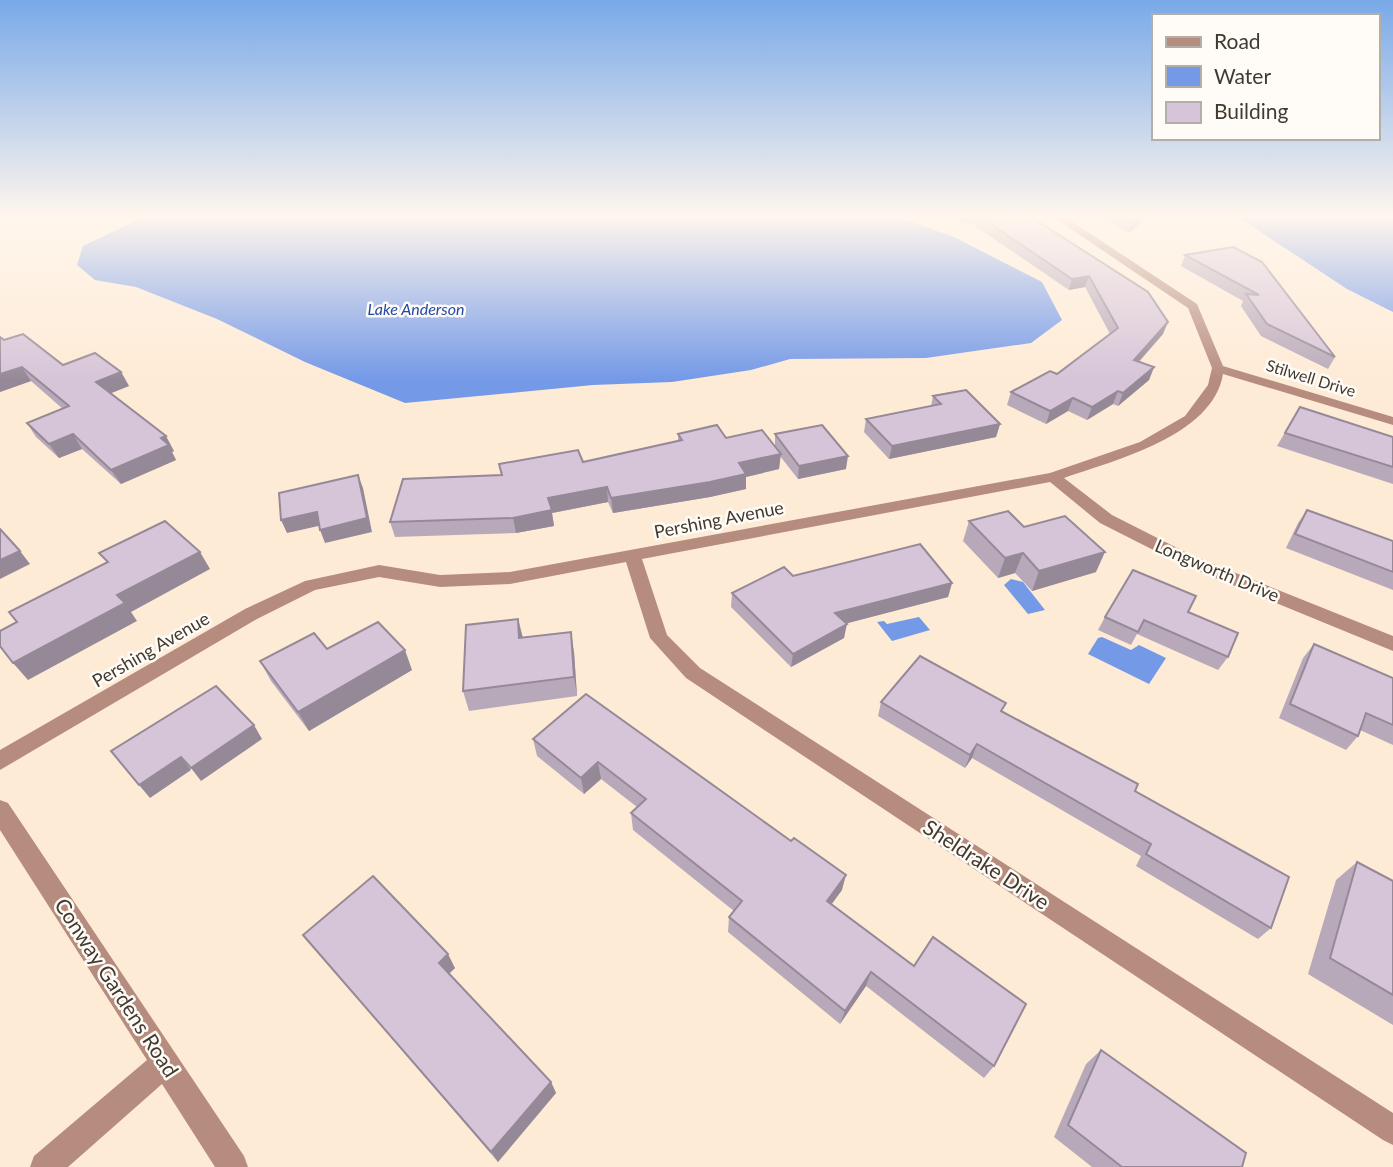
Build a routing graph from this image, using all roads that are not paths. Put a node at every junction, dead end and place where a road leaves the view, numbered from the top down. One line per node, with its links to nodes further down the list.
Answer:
1 (1143, 271): 2 (street)
2 (1218, 368): 3 (street, Stilwell Drive); 4 (street, Pershing Avenue)
3 (1393, 421)
4 (1053, 477): 5 (street, Pershing Avenue); 6 (street, Longworth Drive)
5 (632, 556): 7 (street, Pershing Avenue); 10 (street, Sheldrake Drive)
6 (1393, 644)
7 (0, 761)
8 (0, 810): 9 (street, Conway Gardens Road)
9 (165, 1063): 11 (street); 12 (street, Conway Gardens Road)
10 (1393, 1130)
11 (45, 1167)
12 (233, 1167)

